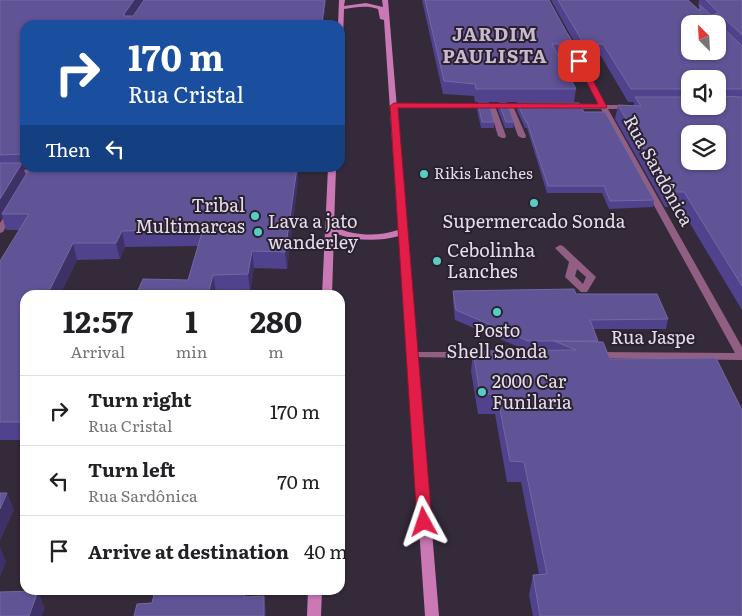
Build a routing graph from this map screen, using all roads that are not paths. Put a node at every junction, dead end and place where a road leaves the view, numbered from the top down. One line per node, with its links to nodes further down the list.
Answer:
1 (342, 0): 3 (main road)
2 (386, 0): 6 (main road)
3 (342, 8): 4 (main road); 6 (main road)
4 (341, 20)
5 (560, 25): 13 (street, Rua Sardônica)
6 (389, 28): 7 (main road)
7 (394, 106): 8 (street); 24 (main road)
8 (492, 106): 9 (street); 14 (street)
9 (510, 106): 10 (street); 15 (street)
10 (538, 106)
11 (557, 106): 13 (street)
12 (636, 106): 13 (street)
13 (603, 107): 31 (street, Rua Sardônica)
14 (502, 136)
15 (522, 136)
16 (20, 170): 17 (street)
17 (0, 172)
18 (34, 172): 20 (street)
19 (331, 172): 22 (main road)
20 (28, 183)
21 (14, 206): 23 (street)
22 (329, 228): 24 (main road); 27 (main road)
23 (0, 230)
24 (402, 232): 28 (main road)
25 (560, 248): 26 (street)
26 (574, 262)
27 (326, 290)
28 (413, 355): 29 (street); 34 (main road)
29 (491, 355)
30 (581, 355): 31 (street, Rua Jaspe)
31 (742, 357)
32 (315, 595): 33 (main road)
33 (314, 616)
34 (432, 616)

